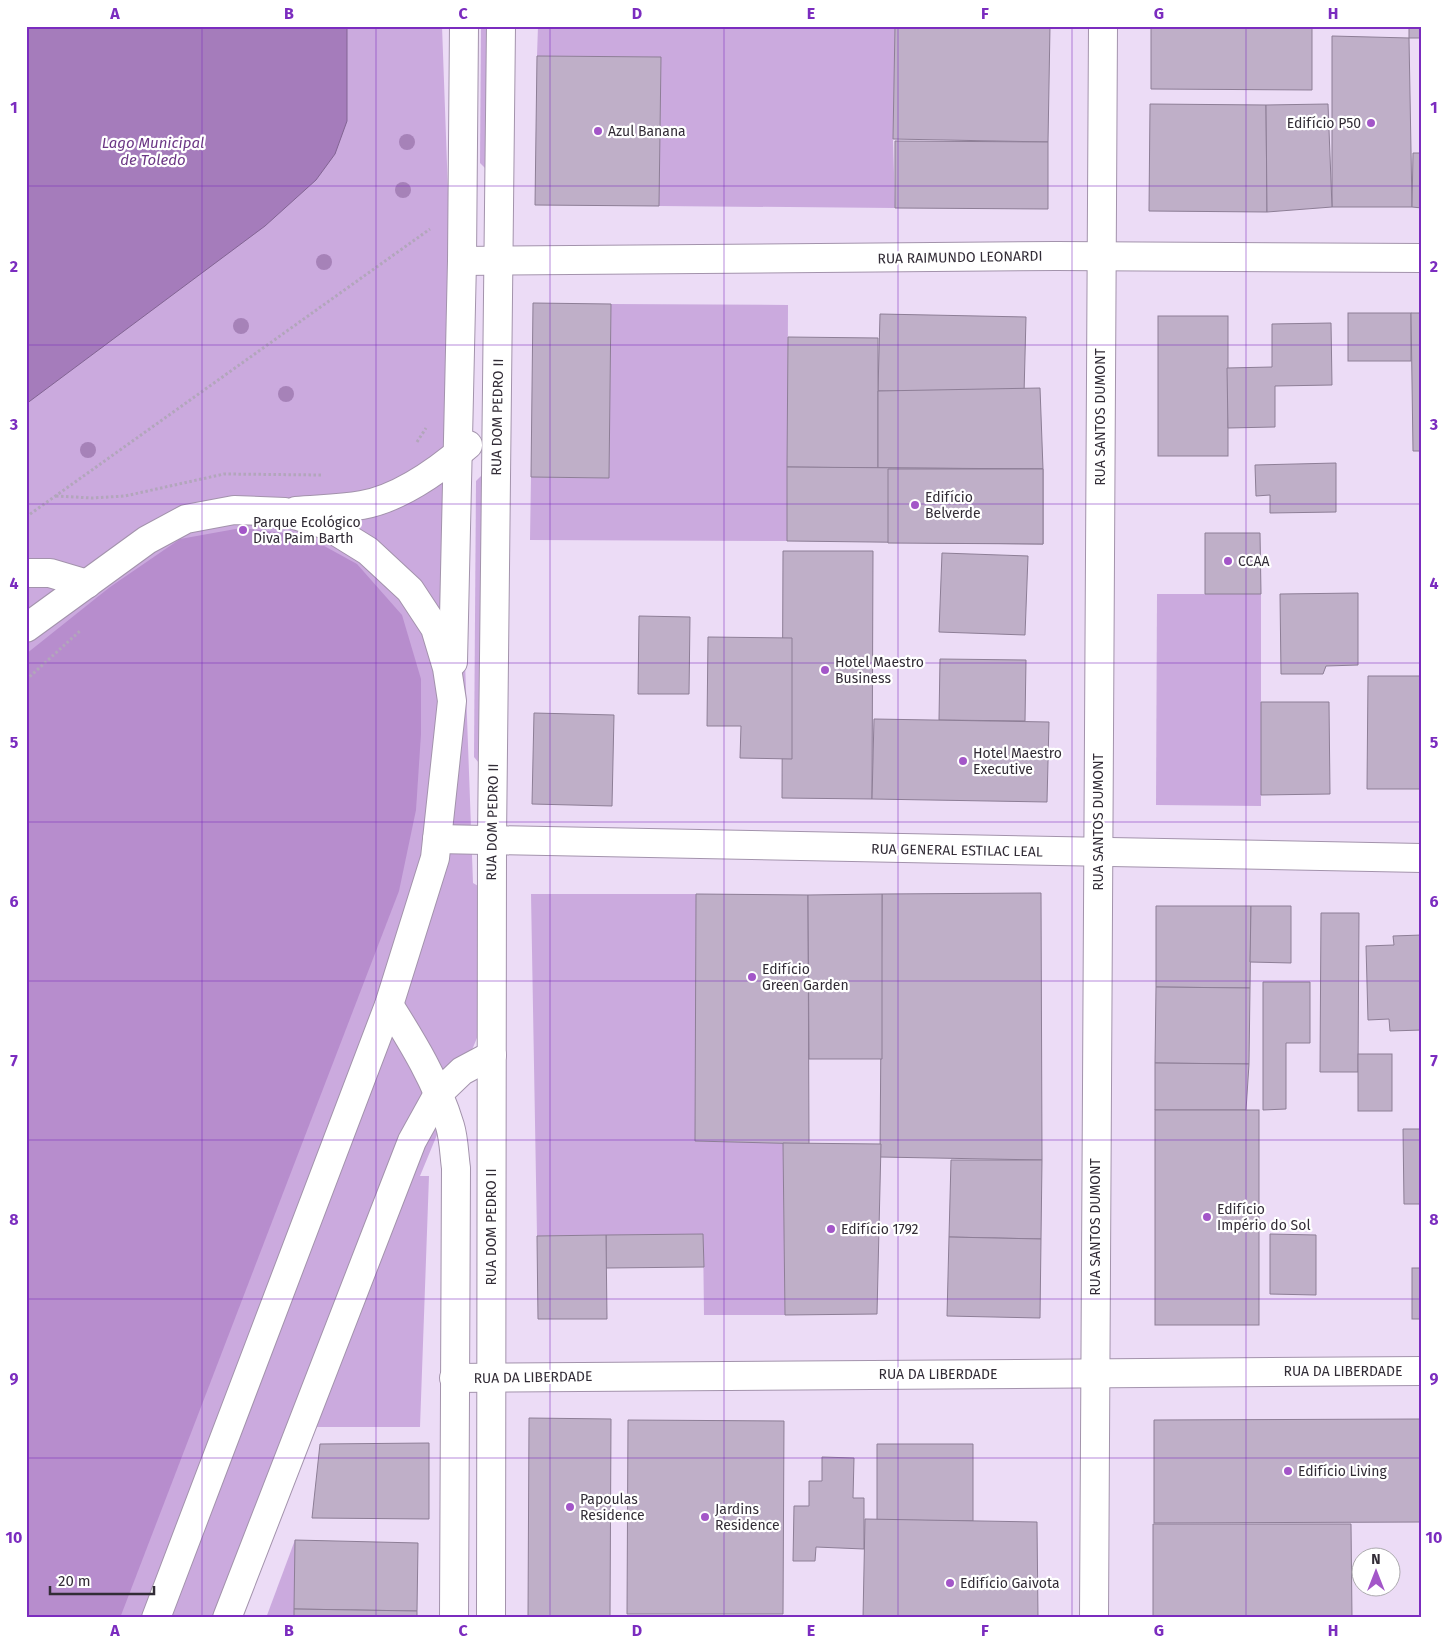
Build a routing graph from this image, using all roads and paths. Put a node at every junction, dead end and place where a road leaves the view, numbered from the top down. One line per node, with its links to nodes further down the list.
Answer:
1 (464, 26): 7 (street)
2 (501, 26): 8 (street, RUA DOM PEDRO II)
3 (1104, 26): 5 (street, RUA SANTOS DUMONT)
4 (435, 234): 14 (path)
5 (1101, 256): 6 (street, RUA RAIMUNDO LEONARDI); 8 (street, RUA RAIMUNDO LEONARDI); 25 (street, RUA SANTOS DUMONT)
6 (1422, 258)
7 (462, 261): 8 (street, RUA RAIMUNDO LEONARDI); 12 (street)
8 (498, 261): 9 (street, RUA DOM PEDRO II)
9 (497, 420): 12 (street); 24 (street, RUA DOM PEDRO II)
10 (430, 422): 11 (path)
11 (412, 447)
12 (458, 454): 15 (street); 22 (street)
13 (332, 475): 14 (path)
14 (56, 496): 16 (path)
15 (285, 512): 18 (street); 22 (street)
16 (26, 517)
17 (26, 573): 18 (street)
18 (86, 584): 19 (street)
19 (26, 628)
20 (82, 629): 21 (path)
21 (26, 680)
22 (452, 701): 23 (street)
23 (437, 839): 24 (street, RUA GENERAL ESTILAC LEAL); 27 (street)
24 (492, 839): 25 (street, RUA GENERAL ESTILAC LEAL); 28 (street, RUA DOM PEDRO II)
25 (1098, 853): 26 (street, RUA GENERAL ESTILAC LEAL); 31 (street, RUA SANTOS DUMONT)
26 (1422, 858)
27 (390, 1005): 29 (street); 34 (street)
28 (492, 1055): 29 (street); 32 (street, RUA DOM PEDRO II)
29 (438, 1094): 33 (street); 35 (street)
30 (1422, 1371): 31 (street, RUA DA LIBERDADE)
31 (1094, 1373): 32 (street, RUA DA LIBERDADE); 38 (street, RUA SANTOS DUMONT)
32 (490, 1377): 33 (street, RUA DA LIBERDADE); 37 (street, RUA DOM PEDRO II)
33 (454, 1378): 36 (street)
34 (156, 1618)
35 (227, 1618)
36 (454, 1618)
37 (491, 1618)
38 (1094, 1618)

